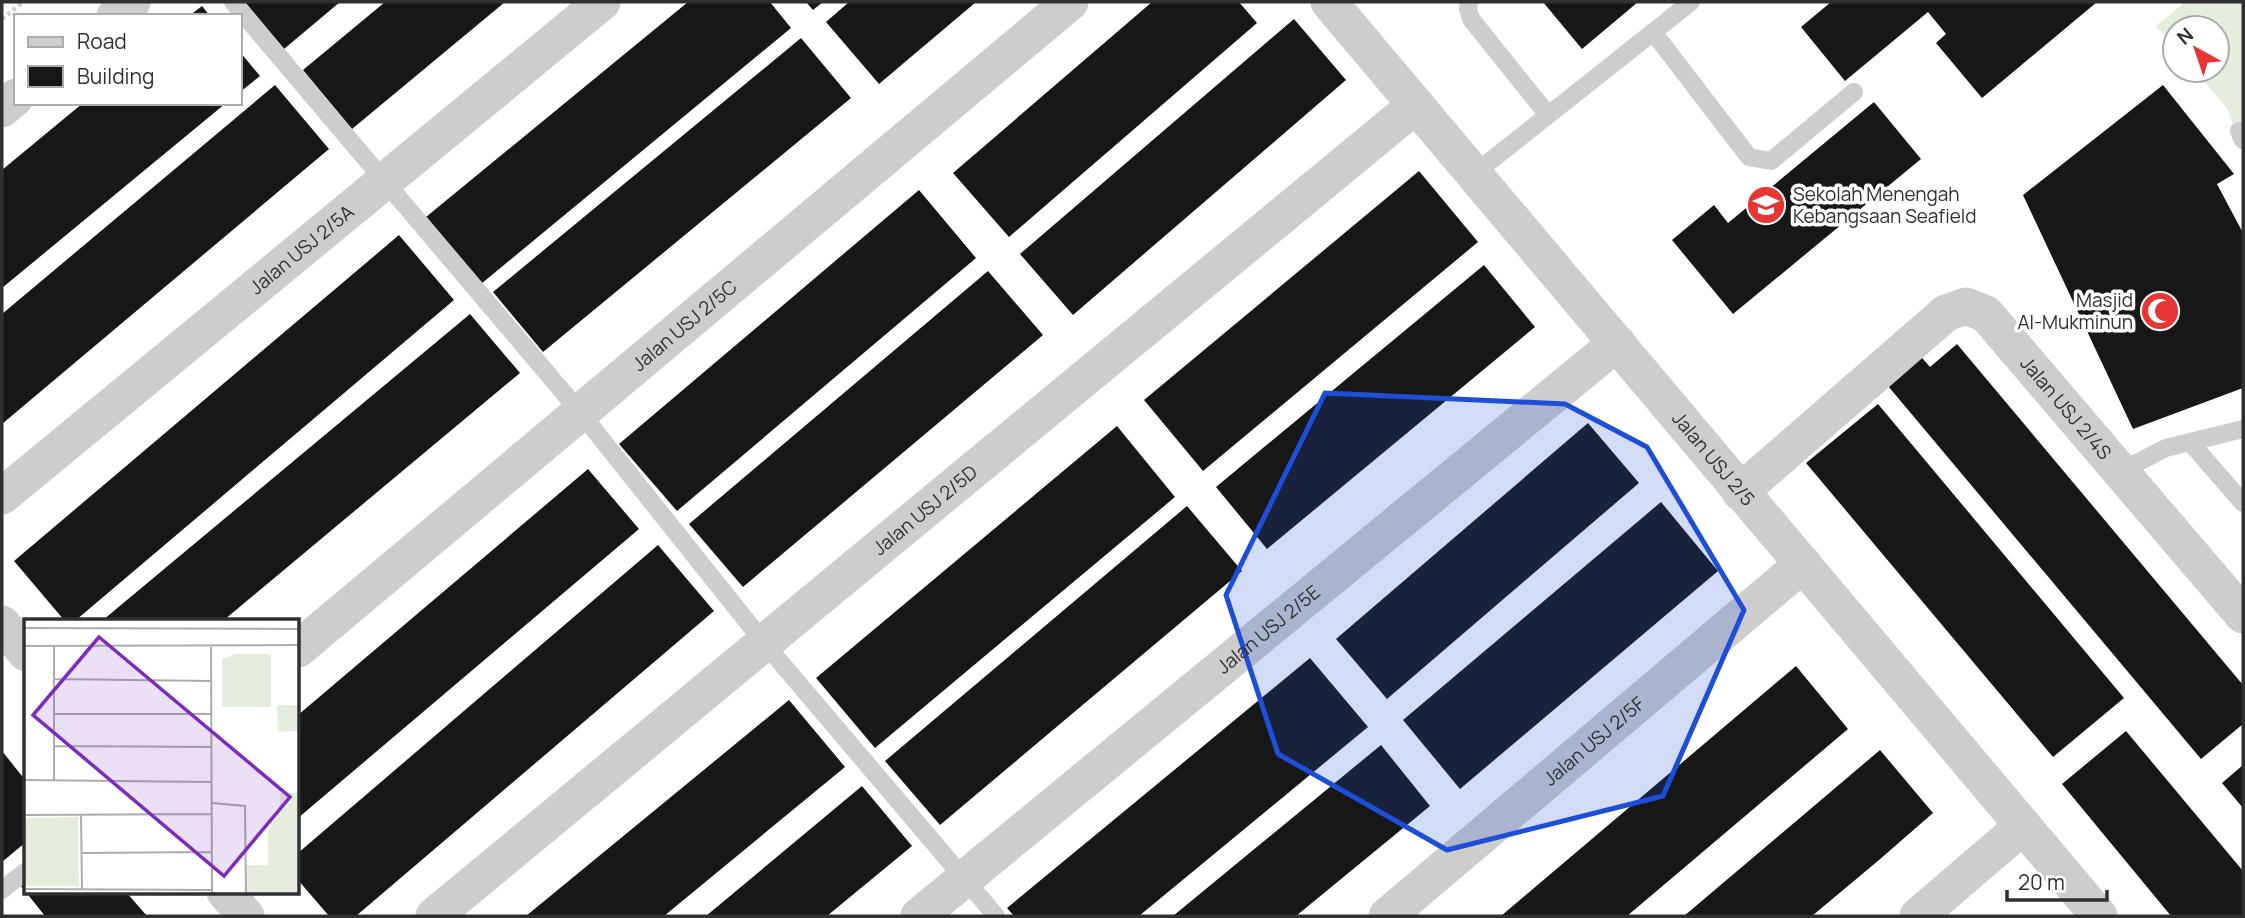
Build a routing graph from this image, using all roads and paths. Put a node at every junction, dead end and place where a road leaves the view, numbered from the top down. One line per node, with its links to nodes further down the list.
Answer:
1 (23, 2): 10 (path)
2 (132, 2): 9 (street)
3 (233, 2): 16 (lane)
4 (602, 2): 16 (street, Jalan USJ 2/5A)
5 (1070, 2): 18 (street, Jalan USJ 2/5C)
6 (1329, 2): 13 (street, Jalan USJ 2/5)
7 (1469, 2): 14 (lane)
8 (1692, 2): 11 (lane)
9 (117, 14)
10 (2, 19)
11 (1653, 32): 12 (lane); 14 (lane)
12 (1854, 92)
13 (1416, 106): 15 (street, Jalan USJ 2/5); 28 (street, Jalan USJ 2/5D)
14 (1548, 115): 15 (lane)
15 (1474, 174): 17 (street, Jalan USJ 2/5)
16 (384, 183): 18 (lane); 23 (street, Jalan USJ 2/5A)
17 (1617, 343): 22 (street, Jalan USJ 2/5); 33 (street, Jalan USJ 2/5E)
18 (580, 412): 28 (lane); 29 (street, Jalan USJ 2/5C)
19 (2243, 429): 20 (lane)
20 (2190, 442): 21 (lane); 24 (lane)
21 (2120, 471): 22 (street, Jalan USJ 2/4S); 26 (street, Jalan USJ 2/4S)
22 (1740, 492): 25 (street, Jalan USJ 2/5)
23 (2, 496)
24 (2243, 503)
25 (1803, 564): 31 (street, Jalan USJ 2/5); 40 (street, Jalan USJ 2/5F)
26 (2243, 615)
27 (2, 624): 30 (street)
28 (765, 644): 33 (lane); 37 (street, Jalan USJ 2/5D)
29 (299, 648)
30 (24, 651)
31 (2024, 826): 41 (street); 42 (street, Jalan USJ 2/5)
32 (24, 873): 34 (lane)
33 (964, 879): 38 (street, Jalan USJ 2/5E); 39 (lane)
34 (2, 890)
35 (227, 894): 36 (street)
36 (246, 916)
37 (434, 916)
38 (919, 916)
39 (996, 916)
40 (1387, 916)
41 (1918, 916)
42 (2099, 916)

